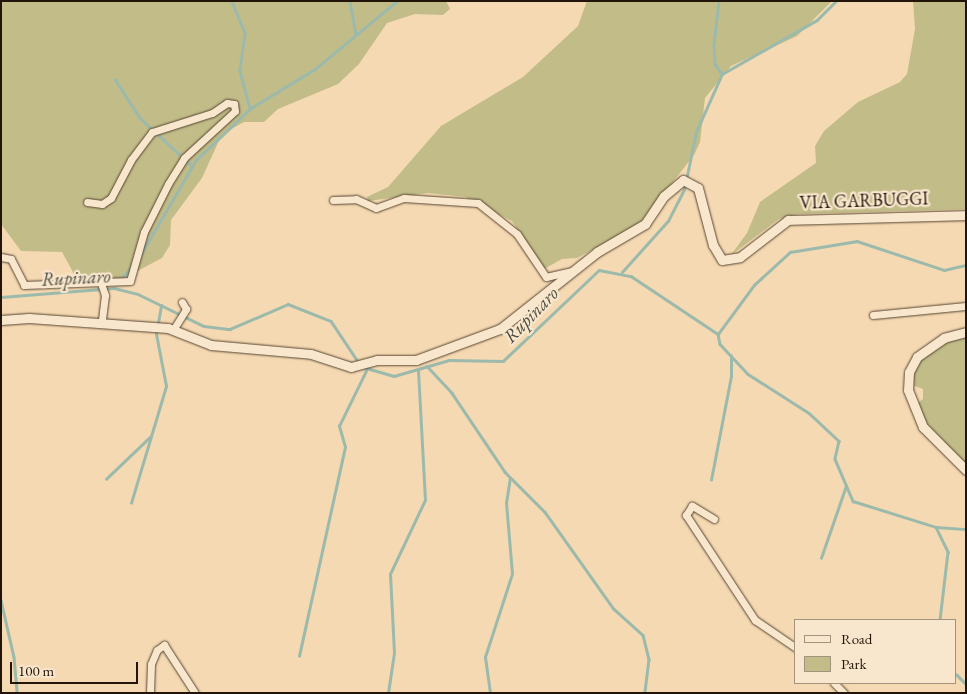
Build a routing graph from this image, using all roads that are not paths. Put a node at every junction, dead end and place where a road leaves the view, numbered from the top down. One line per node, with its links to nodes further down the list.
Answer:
1 (333, 200): 5 (street)
2 (87, 202): 6 (street)
3 (966, 215): 5 (street, VIA GARBUGGI)
4 (1, 257): 6 (street)
5 (572, 271): 12 (street, VIA GARBUGGI)
6 (101, 283): 11 (street)
7 (184, 306): 12 (street)
8 (966, 306): 9 (street)
9 (873, 315)
10 (1, 320): 11 (street, VIA GARBUGGI)
11 (102, 321): 12 (street, VIA GARBUGGI)
12 (174, 328)
13 (966, 332): 14 (street)
14 (966, 470)
15 (714, 519): 16 (street)
16 (794, 647)
17 (835, 684): 20 (street)
18 (150, 693): 19 (street)
19 (195, 693)
20 (844, 693)

